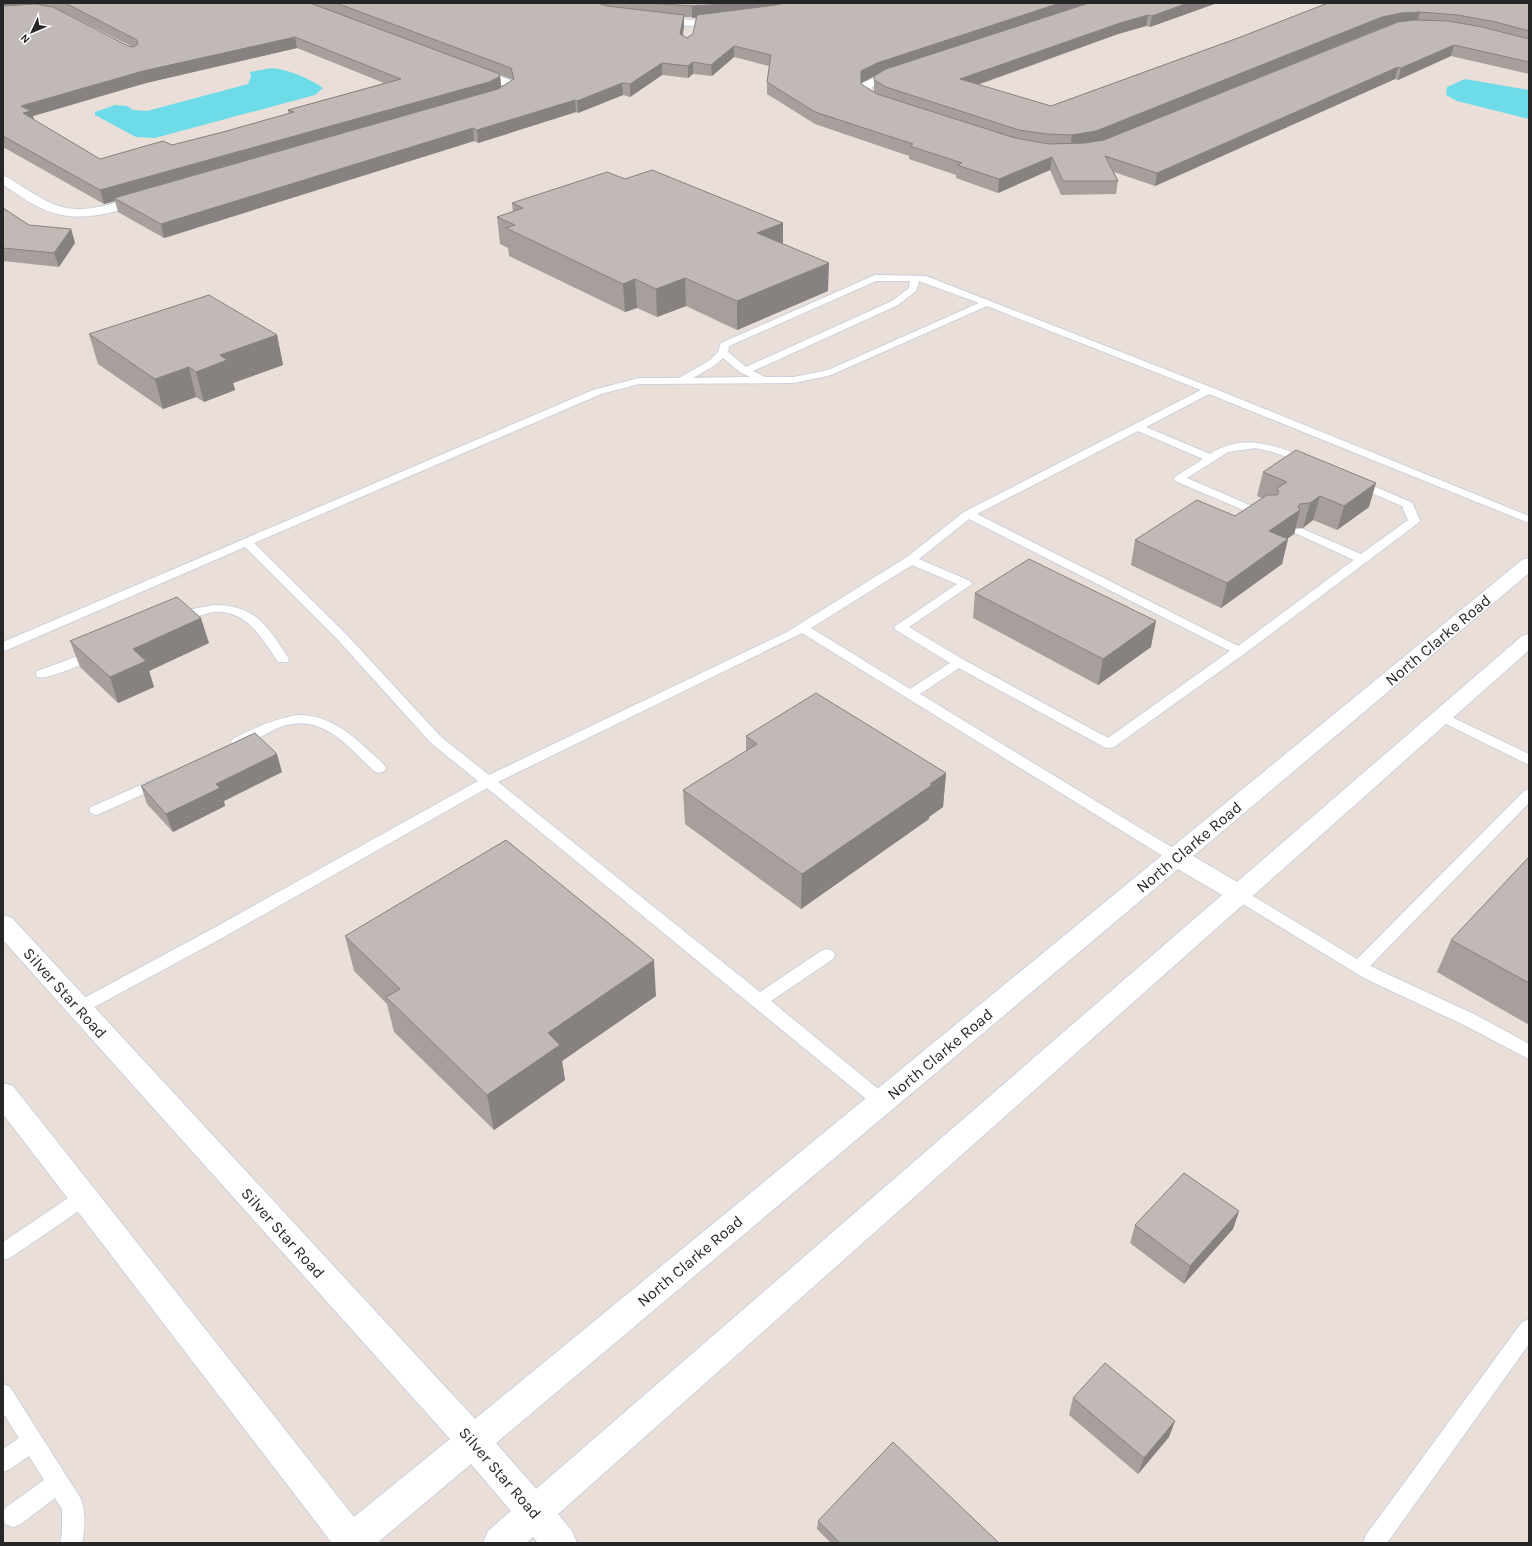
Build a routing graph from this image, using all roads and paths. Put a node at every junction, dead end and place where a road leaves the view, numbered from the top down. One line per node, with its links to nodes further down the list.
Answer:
1 (642, 17): 2 (street)
2 (738, 18)
3 (464, 66): 5 (street)
4 (911, 68): 6 (street)
5 (480, 102)
6 (896, 108)
7 (3, 180): 8 (street)
8 (153, 196)
9 (915, 278): 10 (lane); 11 (lane); 12 (lane)
10 (987, 303): 13 (lane); 15 (lane)
11 (723, 353): 12 (lane); 14 (lane)
12 (745, 371): 13 (lane)
13 (763, 380): 14 (lane)
14 (679, 381): 24 (lane)
15 (1209, 390): 16 (lane); 22 (lane)
16 (1138, 427): 17 (lane); 20 (lane)
17 (1211, 458): 18 (lane); 21 (lane)
18 (1320, 467)
19 (1349, 480): 25 (lane)
20 (968, 514): 26 (lane); 33 (lane)
21 (1266, 516)
22 (1529, 520)
23 (1299, 531): 25 (lane)
24 (246, 542): 31 (lane); 43 (lane)
25 (1362, 559): 33 (lane)
26 (911, 560): 29 (lane); 35 (lane)
27 (1529, 564): 46 (street, North Clarke Road)
28 (166, 624): 34 (lane)
29 (802, 628): 37 (lane); 43 (lane)
30 (1529, 640): 38 (street)
31 (3, 647)
32 (103, 651): 36 (lane)
33 (1239, 651): 35 (lane)
34 (283, 659)
35 (958, 663): 37 (lane)
36 (42, 674)
37 (910, 694): 46 (lane)
38 (1441, 716): 40 (lane); 47 (street)
39 (225, 748): 41 (lane)
40 (1529, 760)
41 (379, 768)
42 (171, 776): 45 (lane)
43 (489, 781): 51 (lane); 52 (lane)
44 (1529, 794): 50 (lane)
45 (96, 810)
46 (1176, 858): 47 (street); 55 (street, North Clarke Road)
47 (1238, 894): 50 (lane); 64 (street)
48 (3, 924): 52 (street, Silver Star Road)
49 (827, 955): 51 (lane)
50 (1359, 967): 53 (lane)
51 (760, 1001): 55 (lane)
52 (79, 1008): 61 (street, Silver Star Road)
53 (1529, 1052)
54 (3, 1094): 56 (street)
55 (882, 1102): 61 (street, North Clarke Road)
56 (83, 1198): 57 (lane); 67 (street)
57 (3, 1252)
58 (1529, 1328): 70 (lane)
59 (4, 1399): 60 (lane)
60 (32, 1441): 62 (lane); 63 (lane)
61 (473, 1441): 64 (street, Silver Star Road); 67 (street, North Clarke Road)
62 (3, 1462)
63 (58, 1484): 65 (lane); 66 (lane)
64 (535, 1512): 68 (street); 69 (street, Silver Star Road)
65 (13, 1516)
66 (68, 1540)
67 (352, 1543)
68 (500, 1543)
69 (560, 1543)
70 (1374, 1543)

